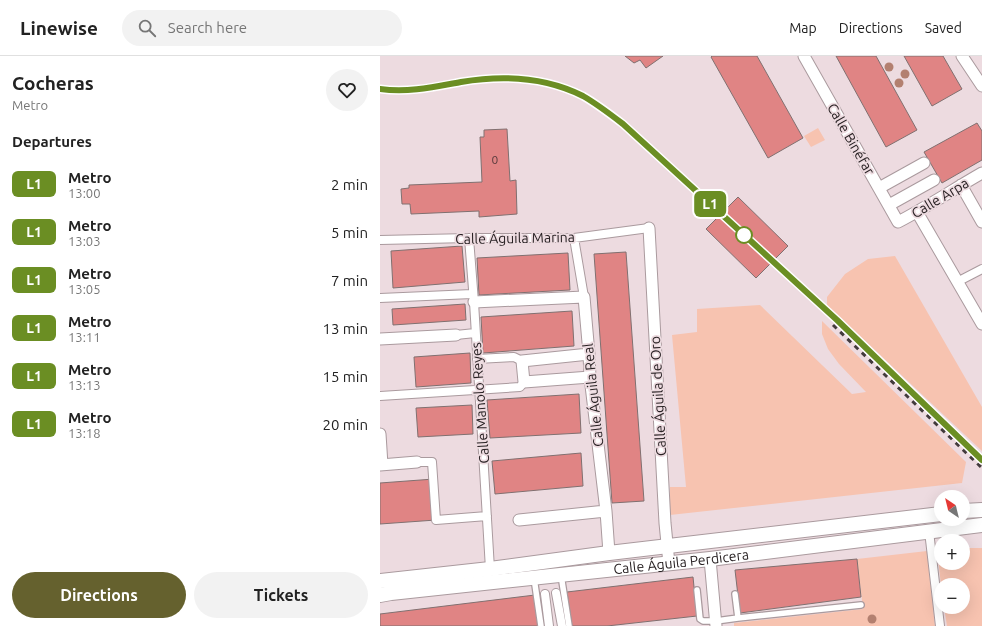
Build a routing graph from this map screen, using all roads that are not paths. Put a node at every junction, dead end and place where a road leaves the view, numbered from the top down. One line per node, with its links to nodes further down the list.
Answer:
1 (804, 56): 8 (street, Calle Binéfar)
2 (962, 56): 3 (street)
3 (982, 86)
4 (924, 163): 8 (street)
5 (982, 173): 7 (street, Calle Arpa)
6 (934, 180): 9 (street)
7 (961, 185): 10 (street, Calle Arpa); 12 (street)
8 (879, 188): 9 (street, Calle Binéfar)
9 (889, 205): 11 (street, Calle Binéfar)
10 (917, 212): 11 (street, Calle Arpa); 18 (street)
11 (898, 222)
12 (982, 222)
13 (649, 228): 15 (street, Calle Águila Marina); 44 (street, Calle Águila de Oro)
14 (469, 238): 15 (street, Calle Águila Marina); 16 (street, Calle Águila Marina); 21 (street, Calle Manolo Reyes)
15 (574, 238): 19 (street, Calle Águila Real)
16 (380, 240)
17 (982, 269): 18 (street)
18 (958, 282): 22 (street)
19 (584, 297): 21 (street); 26 (street, Calle Águila Real)
20 (380, 298): 21 (street)
21 (473, 298): 23 (street, Calle Manolo Reyes)
22 (982, 324)
23 (475, 333): 24 (street); 27 (street, Calle Manolo Reyes)
24 (456, 335): 25 (street)
25 (380, 339)
26 (589, 354): 28 (street); 29 (street, Calle Águila Real)
27 (477, 359): 28 (street); 31 (street, Calle Manolo Reyes)
28 (522, 361): 30 (street)
29 (590, 377): 30 (street); 37 (street, Calle Águila Real)
30 (524, 382): 31 (street)
31 (479, 390): 32 (street); 40 (street, Calle Manolo Reyes)
32 (380, 396)
33 (380, 439): 35 (street)
34 (418, 462): 35 (street); 40 (street)
35 (381, 465)
36 (982, 510): 38 (street)
37 (606, 511): 41 (street); 45 (street, Calle Águila Real)
38 (970, 511)
39 (934, 515): 44 (street, Calle Águila Perdicera)
40 (487, 516): 48 (street, Calle Manolo Reyes)
41 (519, 520)
42 (982, 525): 43 (street, Calle Águila Perdicera)
43 (929, 532): 46 (street, Calle Águila Perdicera); 64 (street)
44 (667, 546): 45 (street, Calle Águila Perdicera); 47 (street, Calle Águila de Oro)
45 (609, 553): 48 (street, Calle Águila Perdicera)
46 (710, 559): 47 (street, Calle Águila Perdicera); 59 (street)
47 (669, 564): 49 (street, Calle Águila Perdicera)
48 (490, 569): 51 (street, Calle Águila Perdicera)
49 (561, 575): 50 (street, Calle Águila Perdicera); 63 (lane)
50 (534, 578): 56 (street, Calle Águila Perdicera); 60 (lane)
51 (380, 581)
52 (697, 590): 59 (lane)
53 (556, 593): 62 (street)
54 (545, 594): 61 (street)
55 (736, 594): 58 (lane)
56 (380, 595)
57 (861, 605): 58 (lane)
58 (738, 618): 59 (lane)
59 (716, 623)
60 (541, 626)
61 (549, 626)
62 (562, 626)
63 (569, 626)
64 (940, 626)

